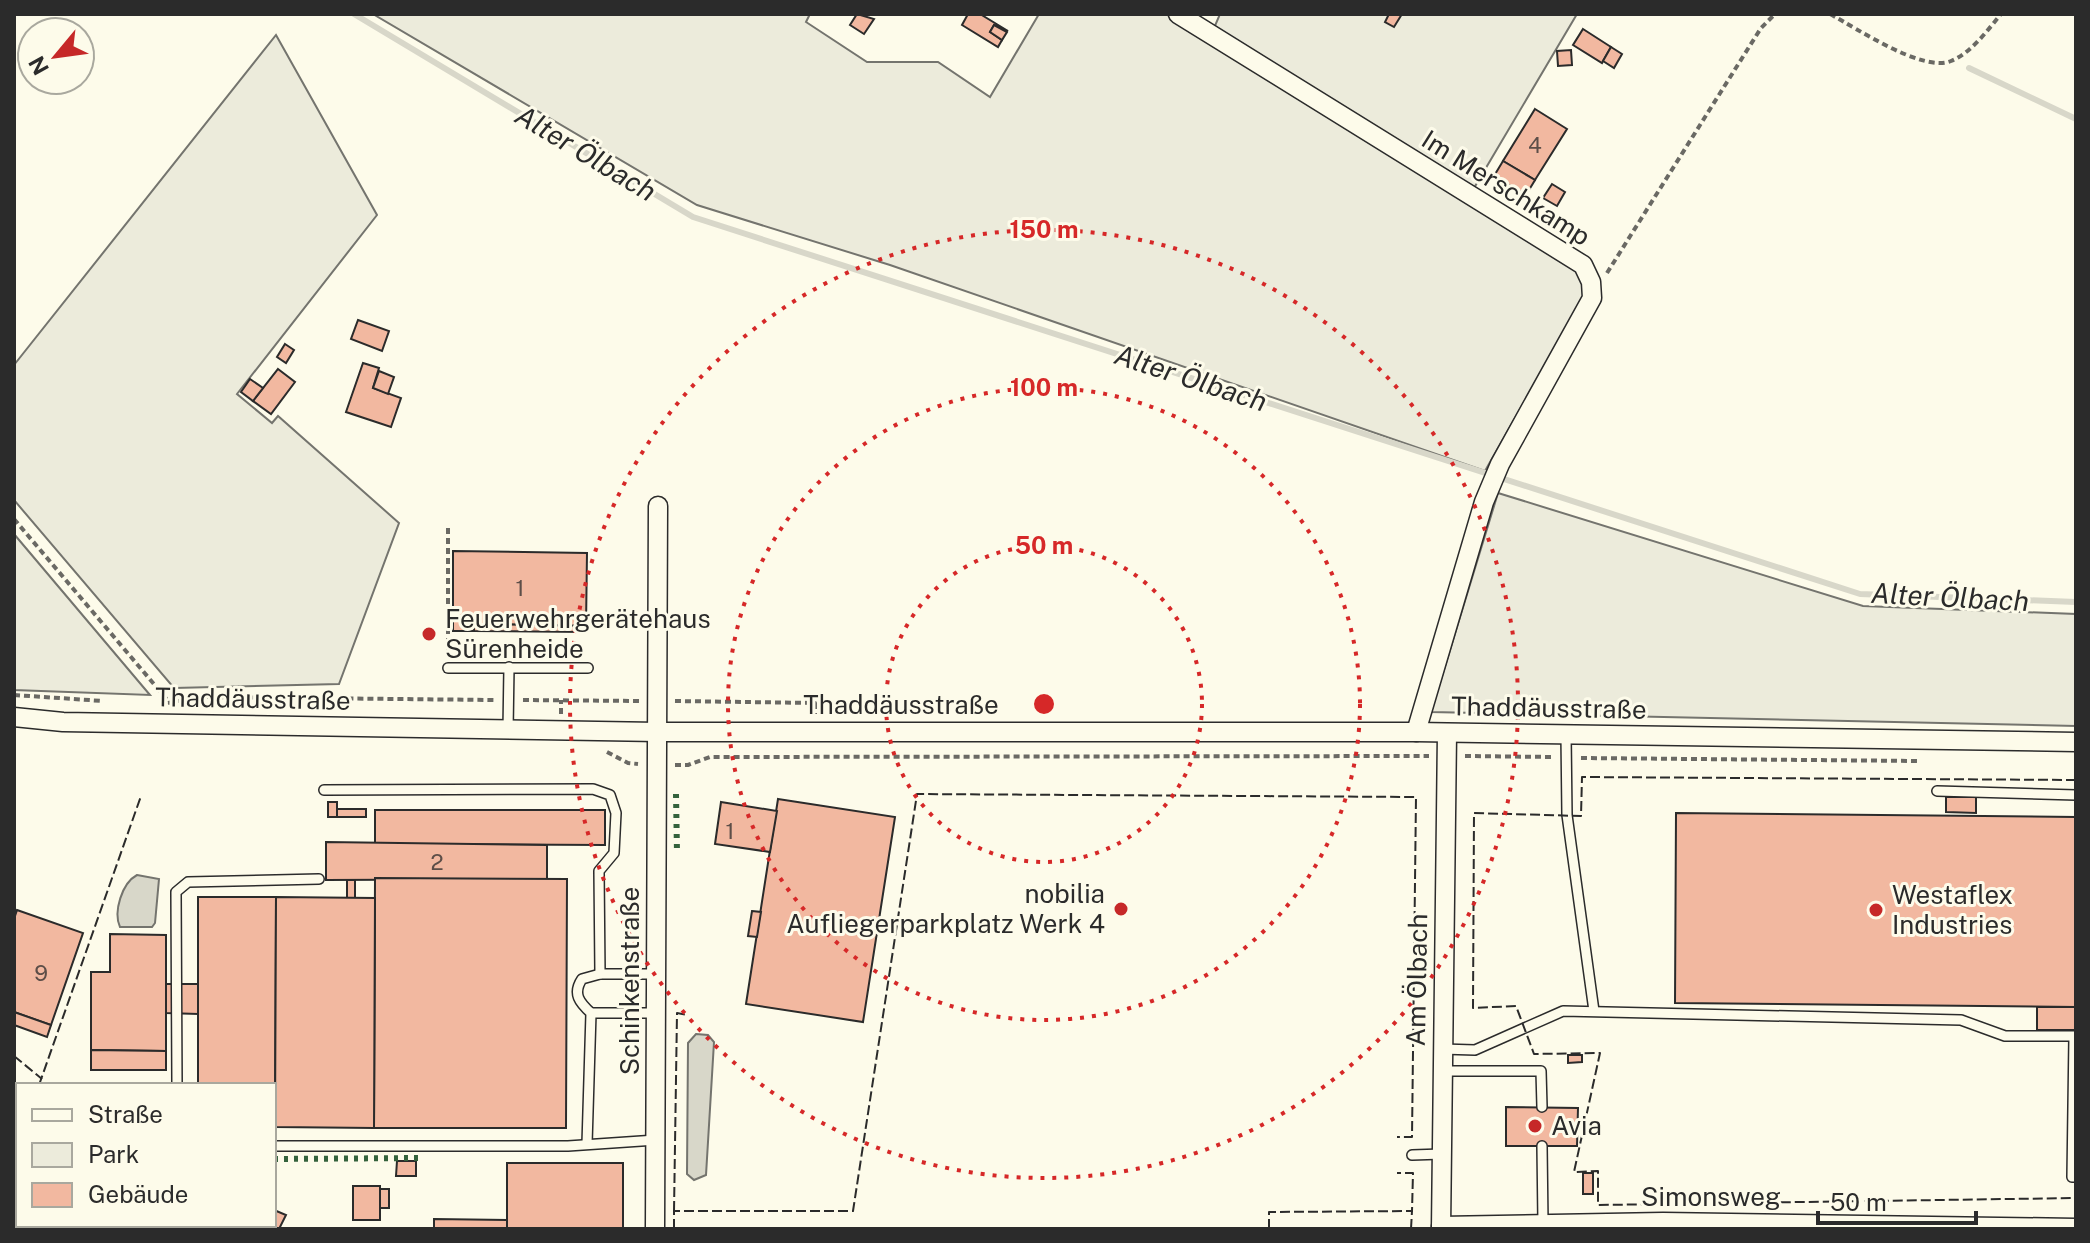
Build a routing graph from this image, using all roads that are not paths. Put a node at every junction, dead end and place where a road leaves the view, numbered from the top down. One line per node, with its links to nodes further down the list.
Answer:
1 (1178, 14): 9 (street, Im Merschkamp)
2 (658, 506): 8 (street, Schinkenstraße)
3 (509, 667): 4 (lane); 5 (lane); 7 (lane)
4 (448, 668)
5 (588, 668)
6 (14, 717): 7 (street, Thaddäusstraße)
7 (508, 730): 8 (street, Thaddäusstraße)
8 (658, 732): 9 (street, Thaddäusstraße); 18 (street, Schinkenstraße)
9 (1416, 732): 10 (street, Thaddäusstraße)
10 (1447, 733): 11 (street, Thaddäusstraße); 22 (street, Am Ölbach)
11 (1566, 735): 12 (street, Thaddäusstraße); 19 (lane)
12 (2076, 742)
13 (324, 790): 17 (lane)
14 (1937, 791): 15 (lane)
15 (2076, 795)
16 (319, 879): 24 (lane)
17 (600, 974): 18 (lane); 20 (lane)
18 (656, 974): 21 (street, Schinkenstraße)
19 (1594, 1011): 22 (lane); 32 (lane)
20 (591, 1013): 21 (lane); 27 (lane)
21 (656, 1013): 26 (street, Schinkenstraße)
22 (1442, 1049): 23 (street, Am Ölbach)
23 (1442, 1071): 25 (lane); 30 (street, Am Ölbach)
24 (177, 1083)
25 (1542, 1107)
26 (656, 1140): 27 (lane); 39 (street, Schinkenstraße)
27 (587, 1144): 28 (lane)
28 (276, 1146)
29 (1542, 1146): 33 (lane)
30 (1442, 1154): 31 (lane); 36 (street, Am Ölbach)
31 (1412, 1155)
32 (2076, 1177)
33 (1543, 1223): 34 (street, Simonsweg); 36 (street, Simonsweg)
34 (1715, 1226): 35 (street, Simonsweg)
35 (1914, 1227): 37 (street, Simonsweg)
36 (1441, 1228)
37 (2048, 1228): 38 (street, Simonsweg)
38 (2076, 1228)
39 (655, 1229)

